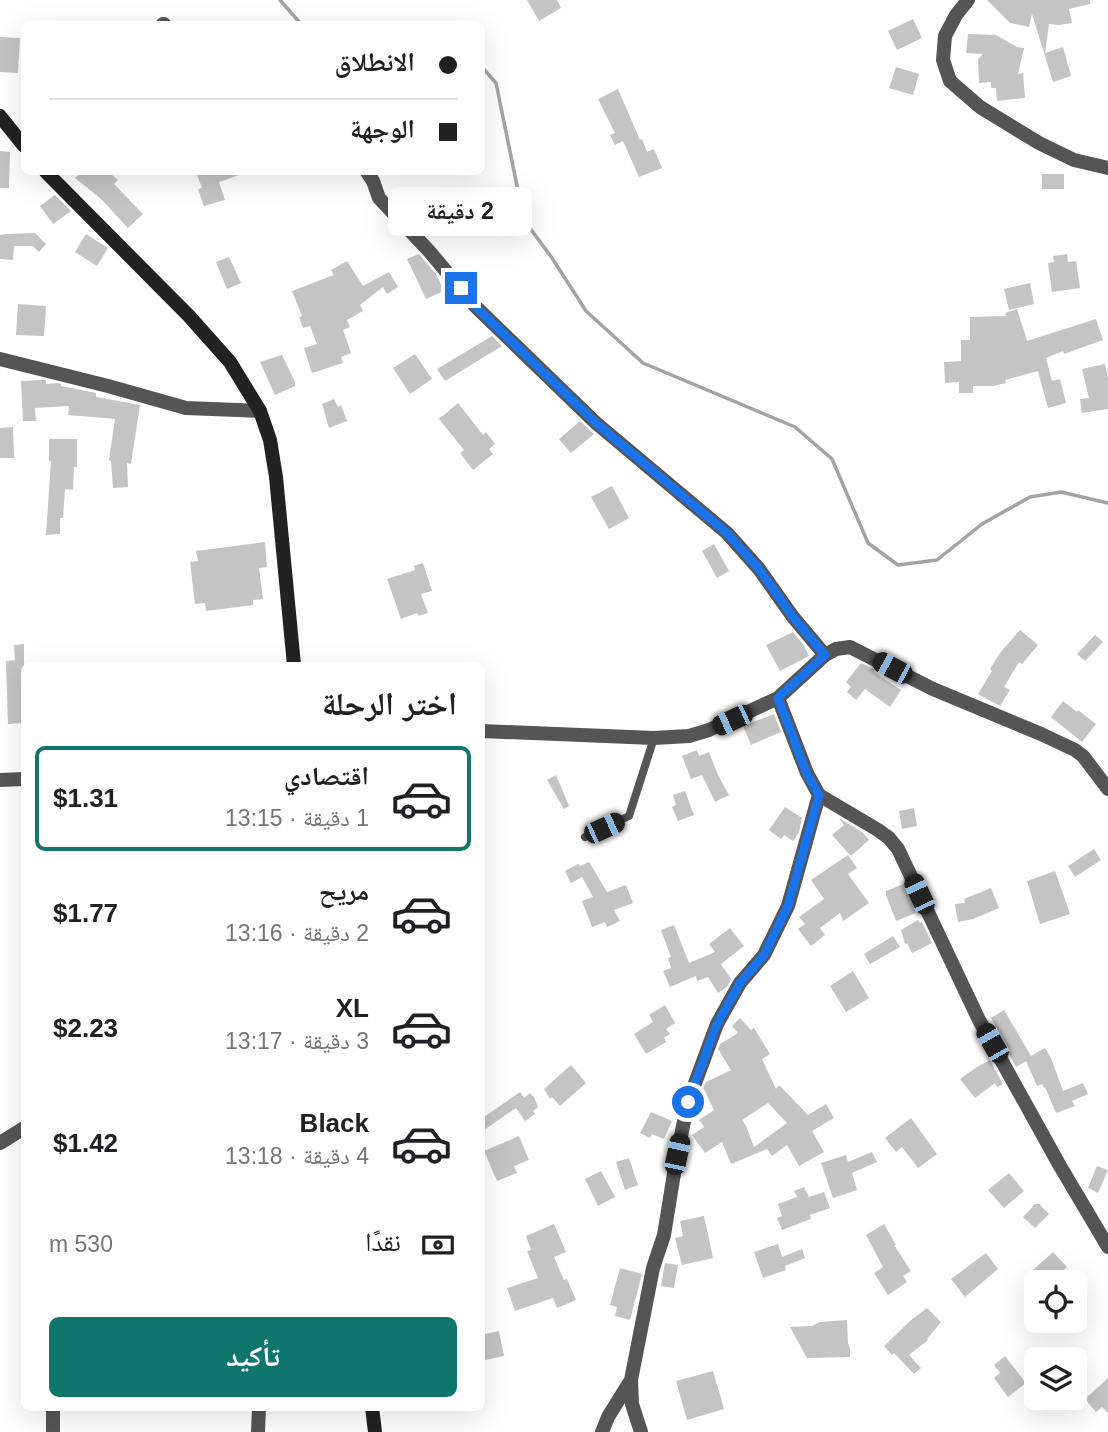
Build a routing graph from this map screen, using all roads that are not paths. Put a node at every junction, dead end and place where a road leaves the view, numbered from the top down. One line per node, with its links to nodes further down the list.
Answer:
1 (968, 0): 4 (street)
2 (0, 116): 3 (main road)
3 (21, 142)
4 (1108, 168)
5 (49, 175): 8 (main road)
6 (369, 175): 9 (street)
7 (0, 359): 8 (street)
8 (260, 411): 10 (main road)
9 (825, 655): 11 (street); 16 (street)
10 (294, 662)
11 (778, 698): 13 (street); 17 (street)
12 (485, 732): 13 (street)
13 (654, 738): 18 (lane)
14 (21, 779): 15 (street)
15 (0, 780)
16 (1108, 789)
17 (819, 795): 21 (street); 22 (street)
18 (584, 837)
19 (21, 1130): 20 (street)
20 (0, 1143)
21 (1108, 1247)
22 (631, 1380): 29 (street); 30 (street)
23 (53, 1411): 26 (street)
24 (259, 1411): 27 (street)
25 (372, 1411): 28 (main road)
26 (53, 1432)
27 (258, 1432)
28 (375, 1432)
29 (602, 1432)
30 (641, 1432)

